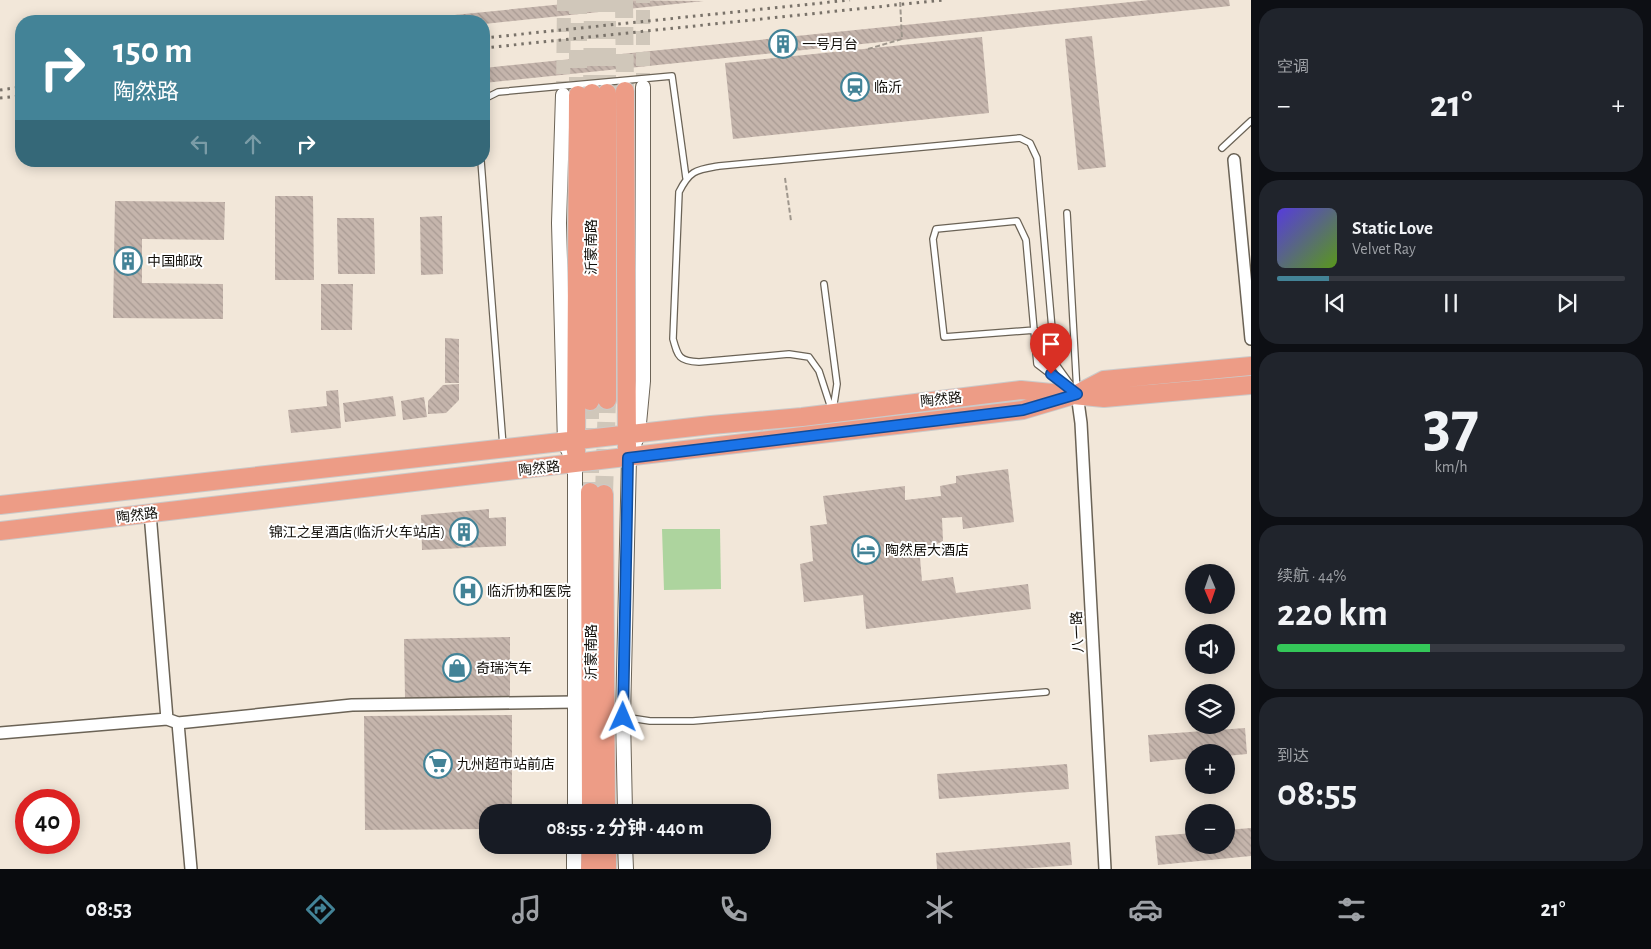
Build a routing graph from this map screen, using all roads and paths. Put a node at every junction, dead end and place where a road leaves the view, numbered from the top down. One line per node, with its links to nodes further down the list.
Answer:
1 (900, 0): 2 (path, bridge)
2 (868, 49)
3 (643, 87): 22 (street)
4 (593, 93): 20 (main road, 沂蒙南路); 22 (main road); 23 (main road)
5 (490, 96): 10 (lane)
6 (1251, 121): 7 (lane)
7 (1222, 148)
8 (1234, 160): 16 (street)
9 (481, 167): 24 (lane)
10 (686, 178): 19 (lane); 21 (lane)
11 (785, 178): 13 (path)
12 (1067, 213): 19 (lane)
13 (791, 221)
14 (824, 284): 21 (lane)
15 (1034, 330): 15 (lane); 19 (lane)
16 (1251, 339)
17 (1251, 366): 19 (main road, 陶然路)
18 (1251, 385): 19 (main road, 陶然路)
19 (1077, 394): 21 (main road, 陶然路); 25 (main road, 陶然路); 48 (street, 八一路)
20 (598, 400)
21 (832, 412): 22 (main road, 陶然路)
22 (632, 435): 23 (main road, 陶然路); 25 (main road)
23 (571, 442): 24 (main road, 陶然路); 26 (main road)
24 (503, 448): 27 (main road, 陶然路)
25 (628, 458): 26 (main road, 陶然路); 32 (street)
26 (574, 464): 28 (main road, 陶然路); 31 (street)
27 (0, 505)
28 (150, 513): 29 (main road, 陶然路); 33 (street)
29 (0, 531)
30 (1046, 692): 32 (lane)
31 (575, 702): 33 (street); 35 (street)
32 (623, 717): 38 (street)
33 (173, 721): 34 (street); 43 (street)
34 (0, 733)
35 (574, 804)
36 (591, 804): 37 (main road, 沂蒙南路)
37 (606, 804)
38 (625, 804)
39 (574, 854): 44 (street)
40 (590, 854): 45 (main road)
41 (607, 854): 46 (main road)
42 (625, 854): 47 (street)
43 (191, 869)
44 (574, 869)
45 (590, 869)
46 (607, 869)
47 (626, 869)
48 (1105, 869)

